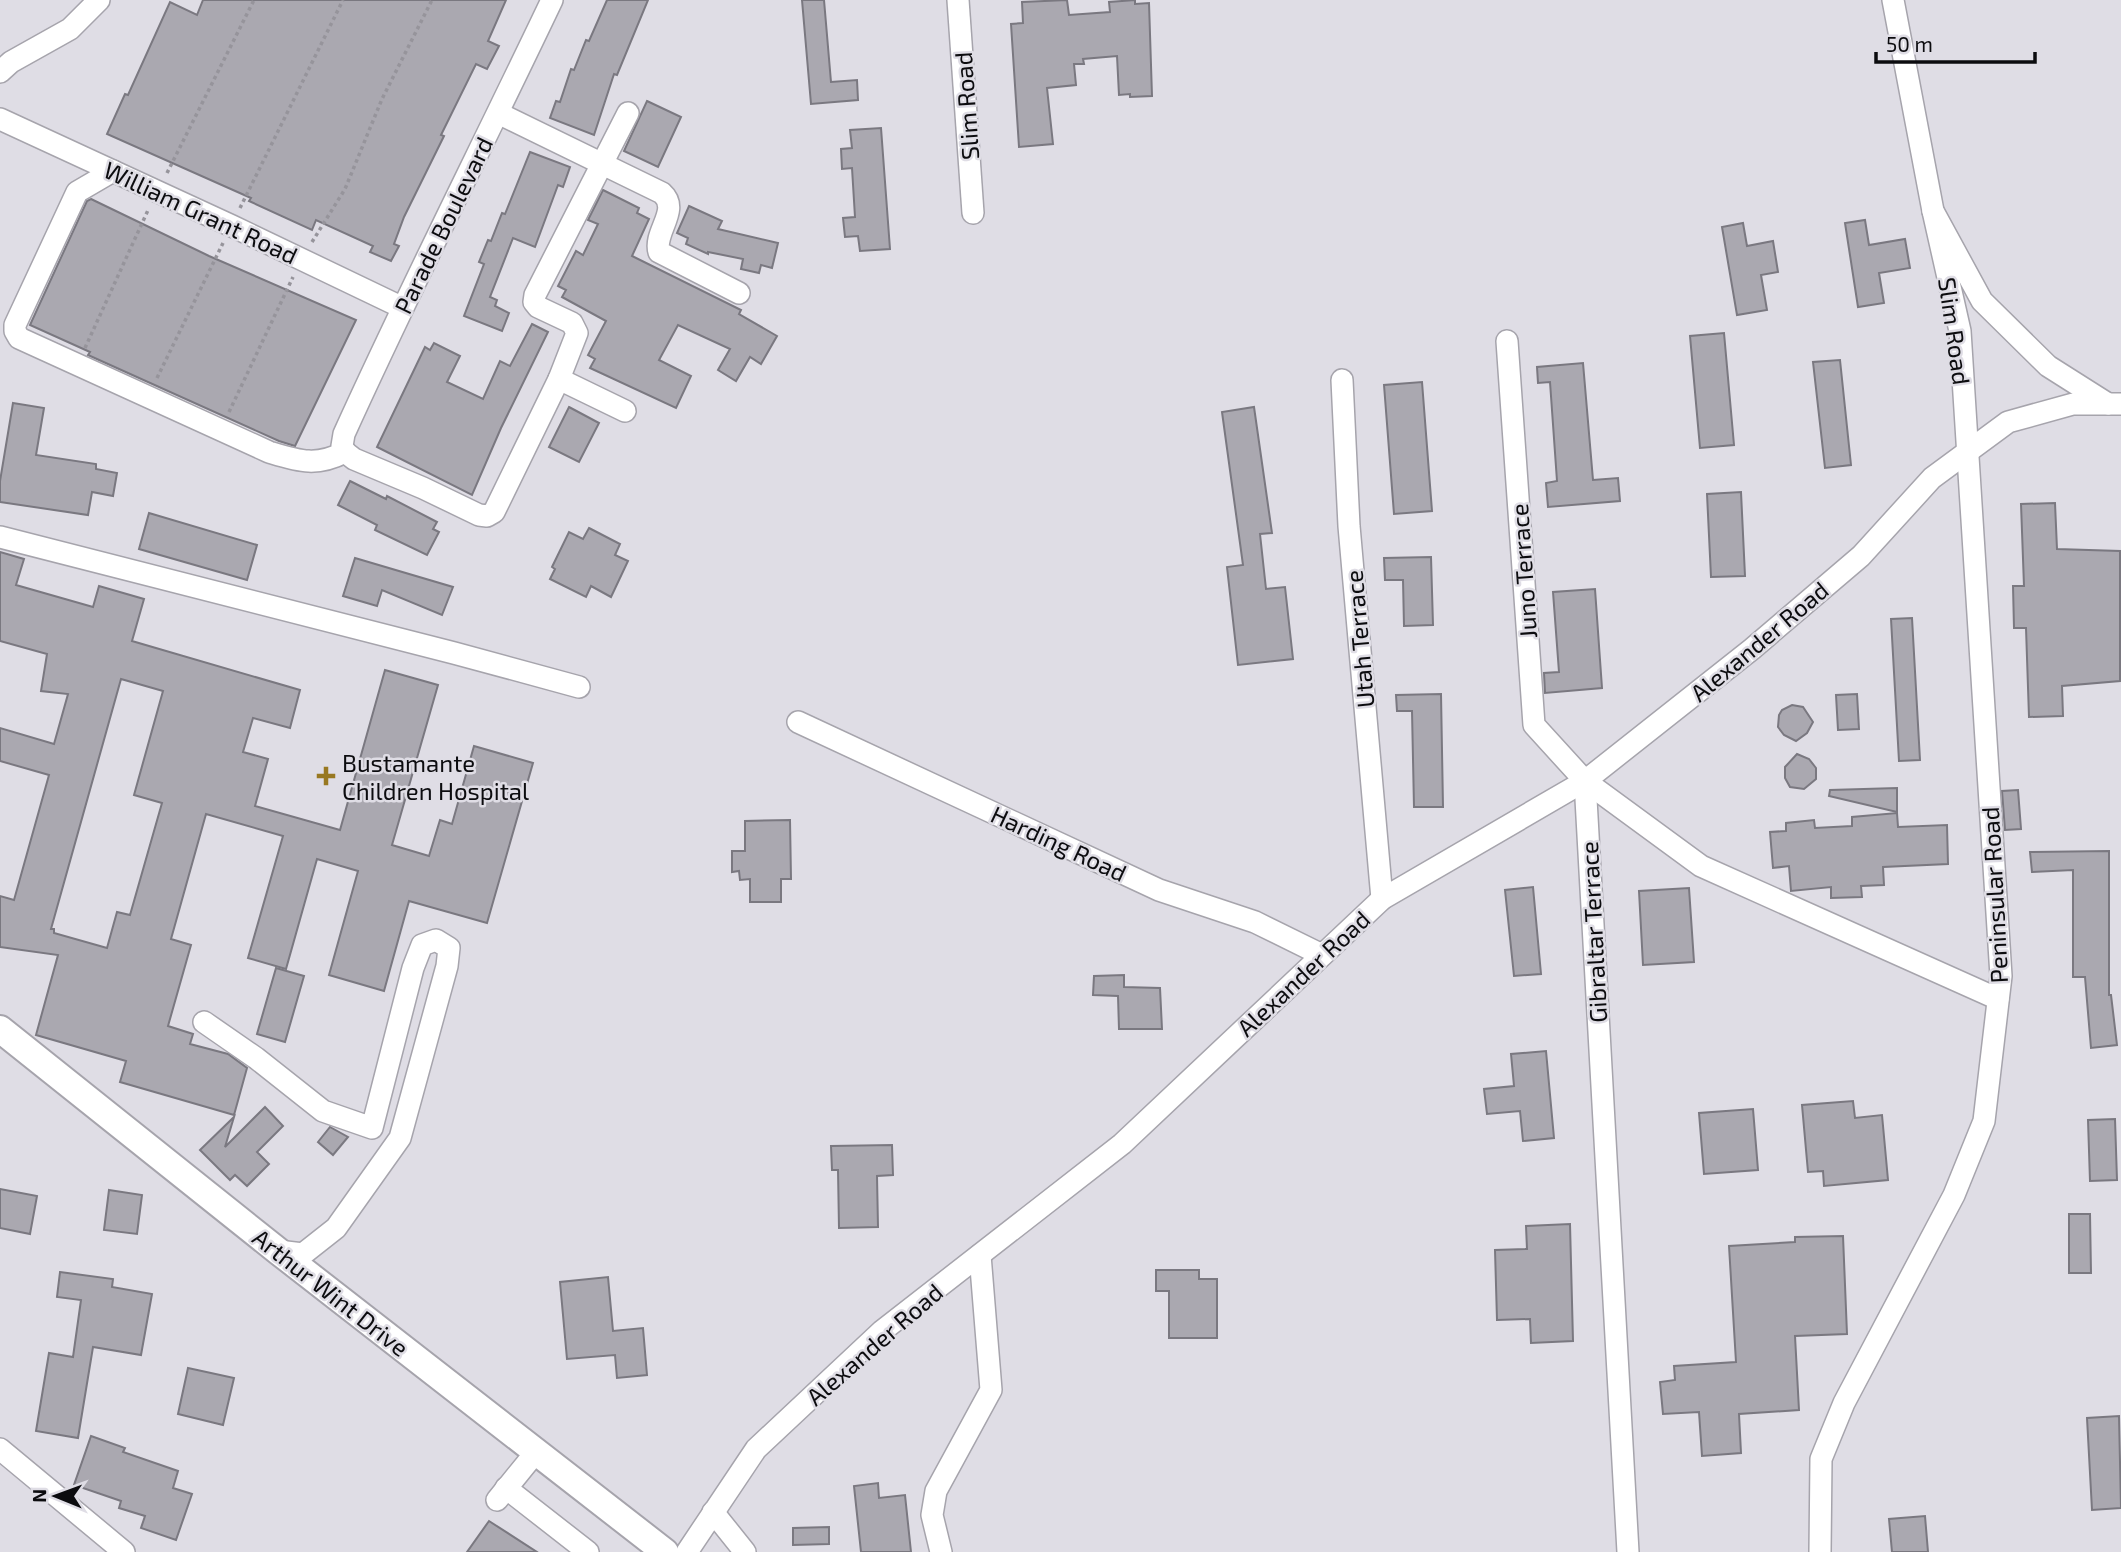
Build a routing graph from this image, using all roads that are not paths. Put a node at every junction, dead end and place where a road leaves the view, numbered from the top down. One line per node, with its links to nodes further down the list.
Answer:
1 (99, 0): 5 (street)
2 (552, 0): 6 (street, Parade Boulevard)
3 (958, 0): 12 (street, Slim Road)
4 (1893, 0): 11 (street, Slim Road)
5 (0, 72)
6 (498, 113): 9 (street); 14 (street, Parade Boulevard)
7 (628, 113): 9 (street)
8 (0, 119): 10 (street, William Grant Road)
9 (601, 165): 13 (street); 16 (street)
10 (113, 171): 14 (street, William Grant Road); 21 (street)
11 (1933, 211): 18 (street, Slim Road); 20 (street, Slim Road)
12 (974, 213)
13 (739, 293)
14 (401, 307): 21 (street, Parade Boulevard)
15 (1507, 341): 25 (street, Juno Terrace)
16 (559, 379): 19 (street); 21 (street)
17 (1342, 380): 26 (street, Utah Terrace)
18 (2115, 404): 20 (street, Alexander Road)
19 (625, 411)
20 (1968, 451): 25 (street, Alexander Road); 28 (street, Peninsular Road)
21 (345, 452)
22 (0, 537): 23 (street)
23 (579, 687)
24 (799, 722): 27 (street, Harding Road)
25 (1585, 781): 26 (street, Alexander Road); 28 (street); 44 (street, Gibraltar Terrace)
26 (1382, 898): 27 (street, Alexander Road)
27 (1322, 955): 34 (street, Alexander Road)
28 (1998, 999): 45 (street, Peninsular Road)
29 (204, 1022): 31 (street)
30 (0, 1029): 33 (main road, Arthur Wint Drive)
31 (372, 1128): 32 (street); 32 (street)
32 (400, 1138): 33 (street)
33 (278, 1251): 36 (main road, Arthur Wint Drive)
34 (980, 1255): 37 (street, Alexander Road); 43 (street)
35 (0, 1449): 38 (street)
36 (536, 1452): 39 (street); 40 (main road, Arthur Wint Drive)
37 (713, 1513): 41 (street, Alexander Road); 42 (street)
38 (124, 1552)
39 (588, 1552)
40 (665, 1552)
41 (687, 1552)
42 (746, 1552)
43 (942, 1552)
44 (1628, 1552)
45 (1820, 1552)

